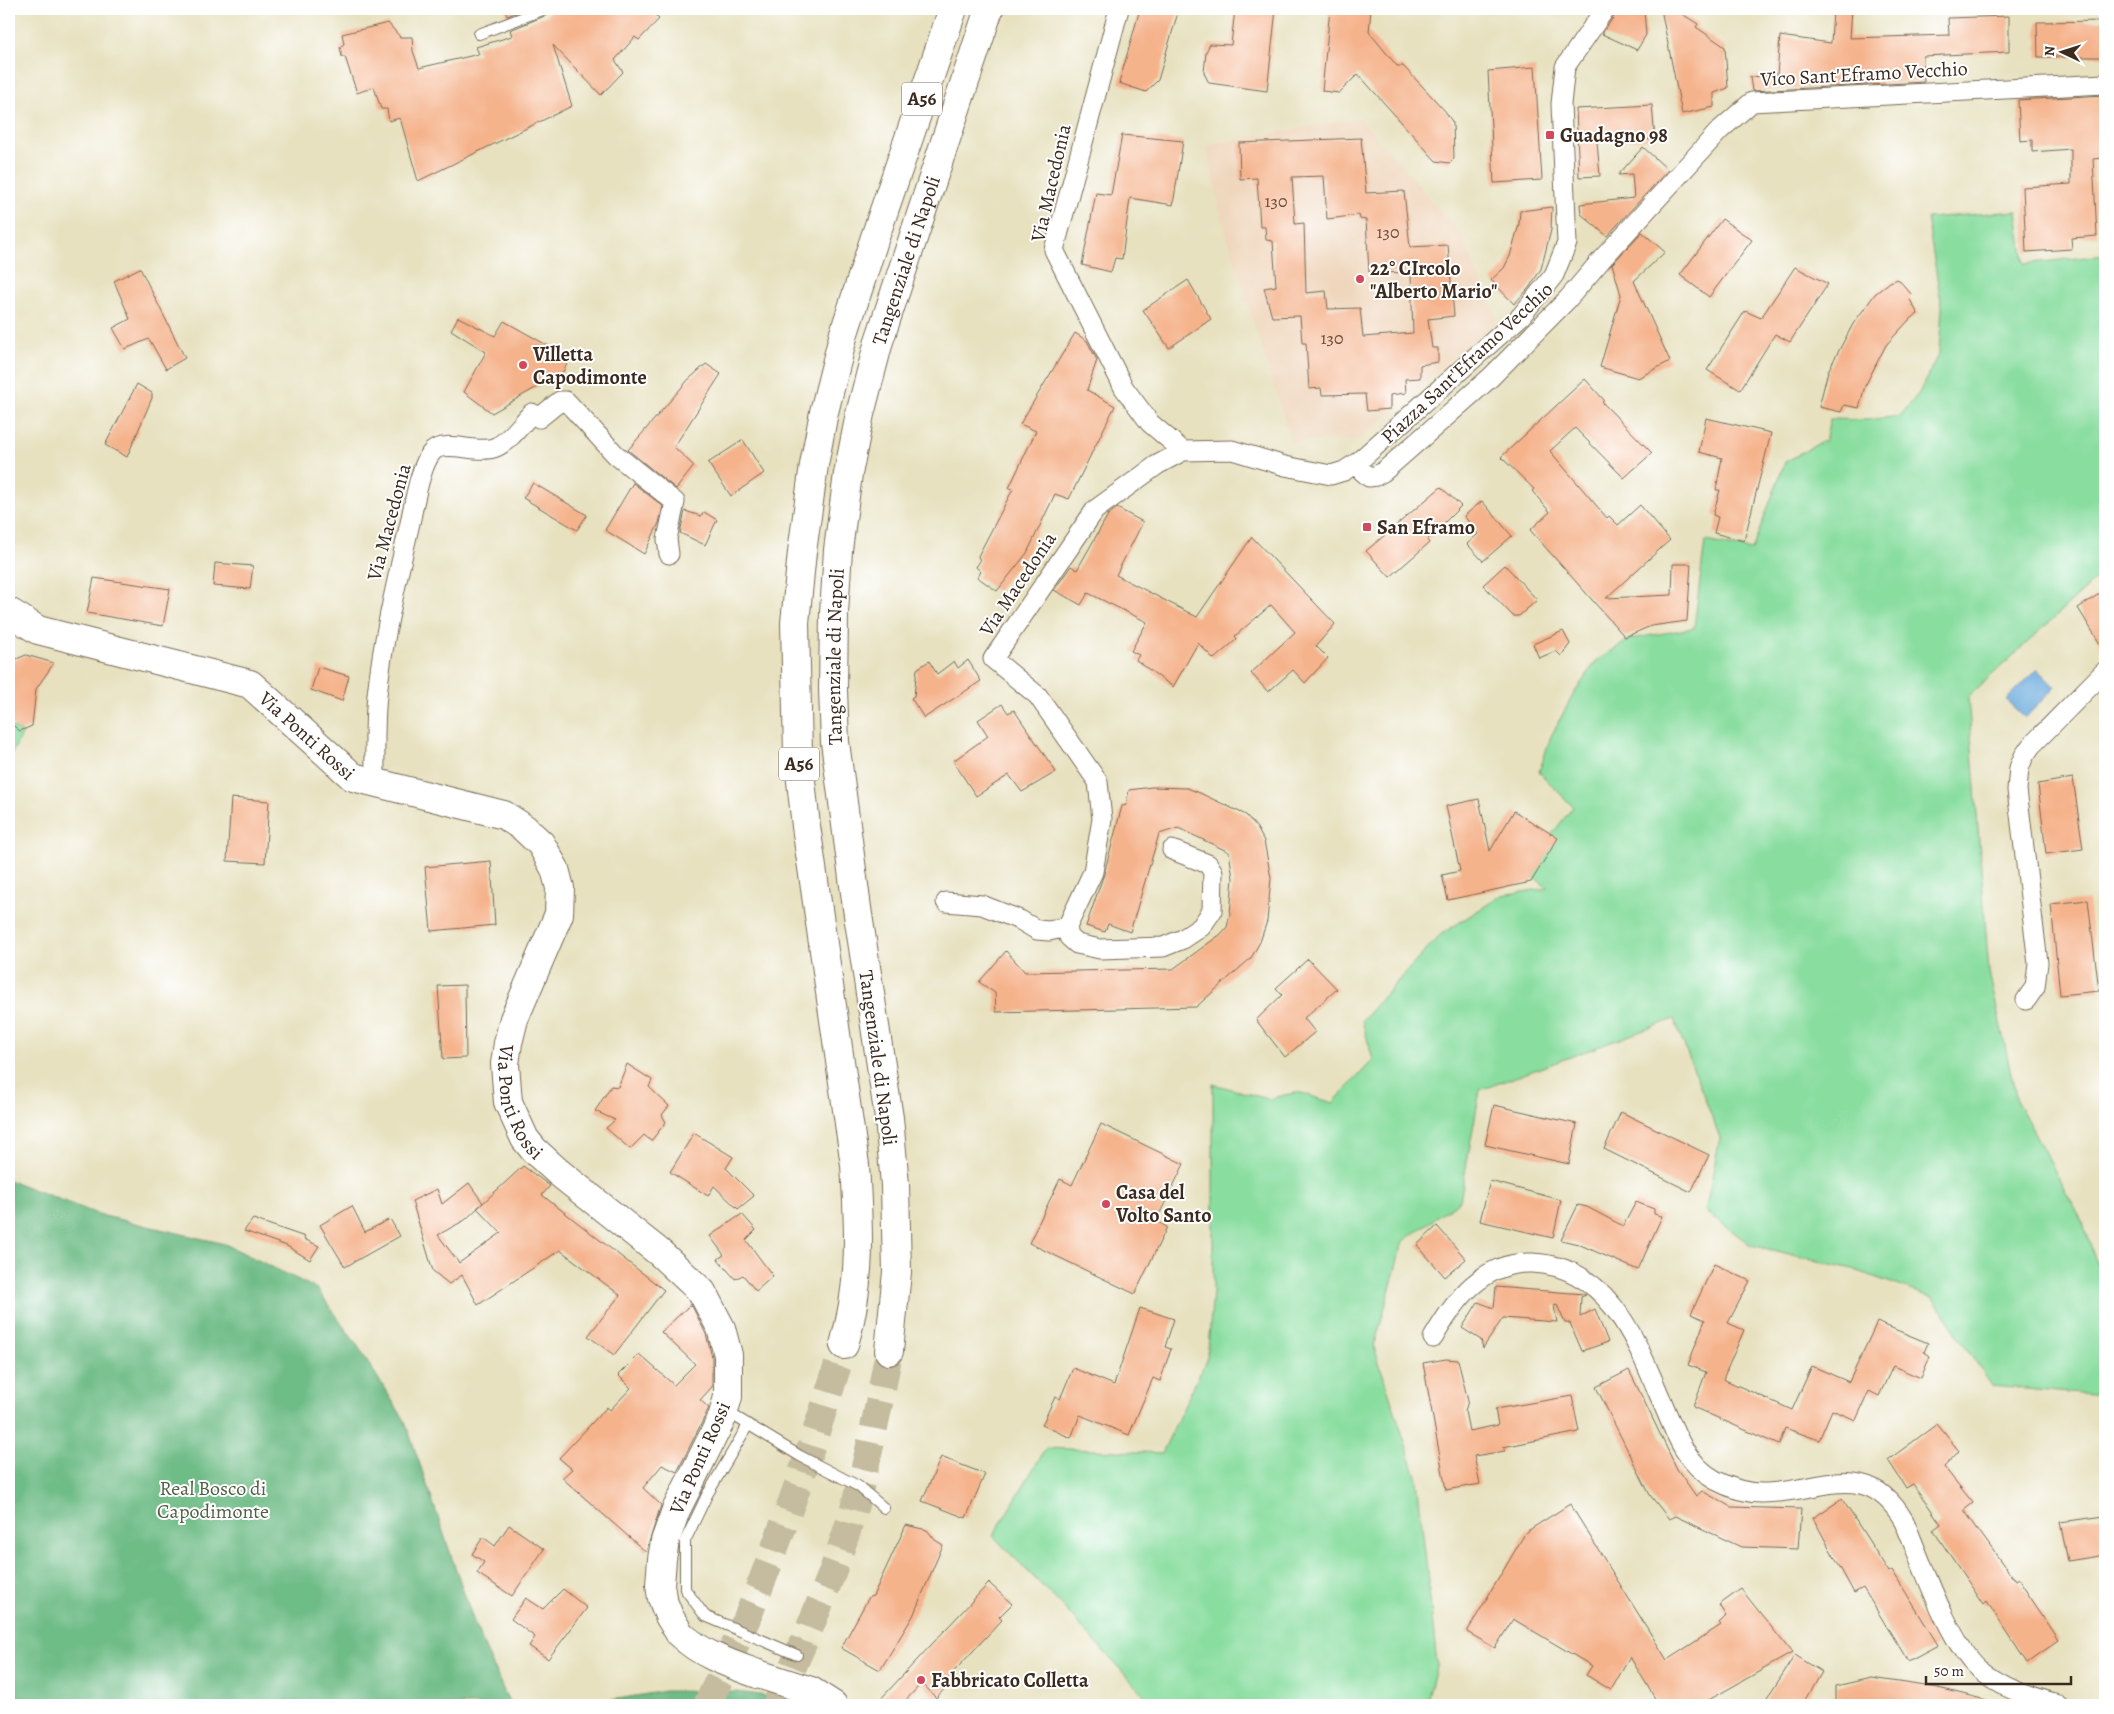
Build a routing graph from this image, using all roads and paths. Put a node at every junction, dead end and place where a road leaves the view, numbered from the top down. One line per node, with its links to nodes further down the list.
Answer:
1 (545, 9): 6 (lane)
2 (953, 9): 20 (main road, Tangenziale di Napoli / A56)
3 (989, 9): 21 (main road, Tangenziale di Napoli / A56)
4 (1119, 9): 9 (street, Via Macedonia)
5 (1605, 9): 10 (street, Via Macedonia)
6 (479, 34)
7 (2105, 84): 8 (street, Vico Sant'Eframo Vecchio)
8 (1602, 258): 10 (street, Piazza Sant'Eframo Vecchio)
9 (1183, 451): 10 (street, Via Macedonia); 17 (street, Via Macedonia)
10 (1358, 462)
11 (669, 554): 14 (street, Via Macedonia)
12 (9, 612): 14 (main road, Via Ponti Rossi)
13 (2105, 671): 18 (street)
14 (375, 782): 22 (main road, Via Ponti Rossi)
15 (1172, 850): 17 (street)
16 (946, 902): 17 (street)
17 (1067, 927)
18 (2026, 1000)
19 (1432, 1338): 27 (street)
20 (844, 1345)
21 (889, 1352)
22 (724, 1410): 23 (lane); 26 (main road, Via Ponti Rossi, bridge)
23 (748, 1425): 24 (lane); 25 (lane)
24 (884, 1508)
25 (797, 1655)
26 (834, 1705)
27 (2058, 1705)

